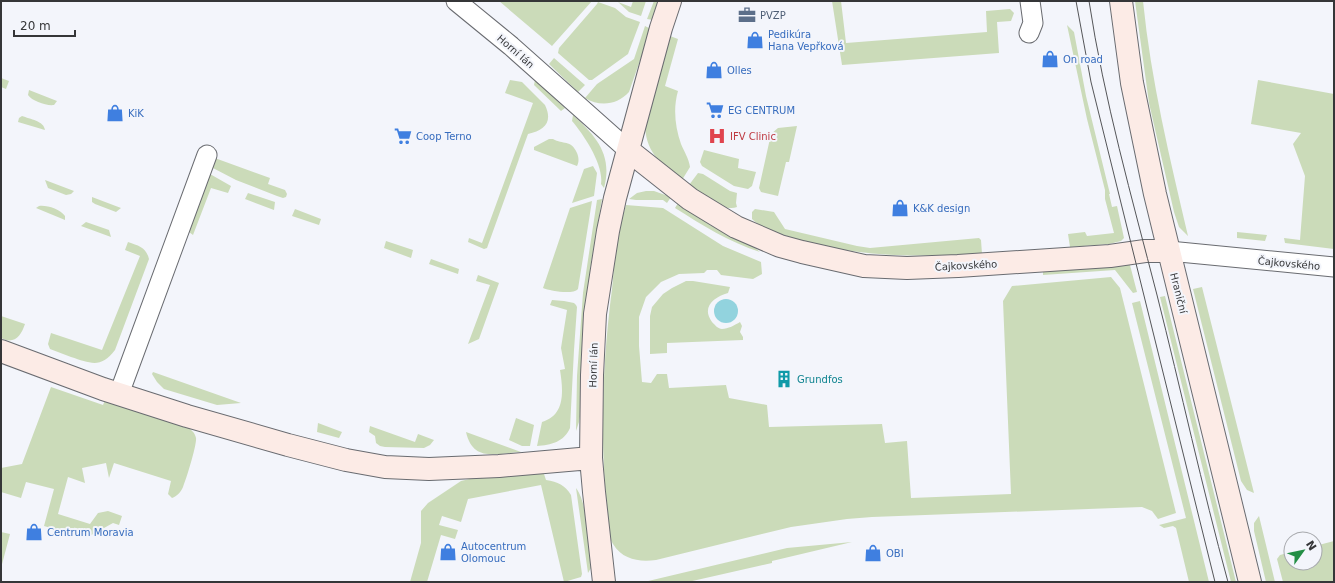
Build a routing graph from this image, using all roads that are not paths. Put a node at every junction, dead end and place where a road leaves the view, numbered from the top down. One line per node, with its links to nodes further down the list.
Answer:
1 (456, 1): 6 (street, Horní lán)
2 (670, 1): 6 (street, Horní lán)
3 (1030, 1): 5 (street)
4 (1121, 1): 8 (street, Hraniční)
5 (1029, 33)
6 (628, 150): 8 (street, Čajkovského); 12 (street, Horní lán)
7 (207, 155): 11 (street)
8 (1169, 251): 9 (street, Čajkovského); 14 (street, Hraniční)
9 (1334, 267)
10 (1, 351): 11 (street)
11 (120, 394): 12 (street)
12 (592, 458): 13 (street, Horní lán)
13 (604, 582)
14 (1250, 582)

